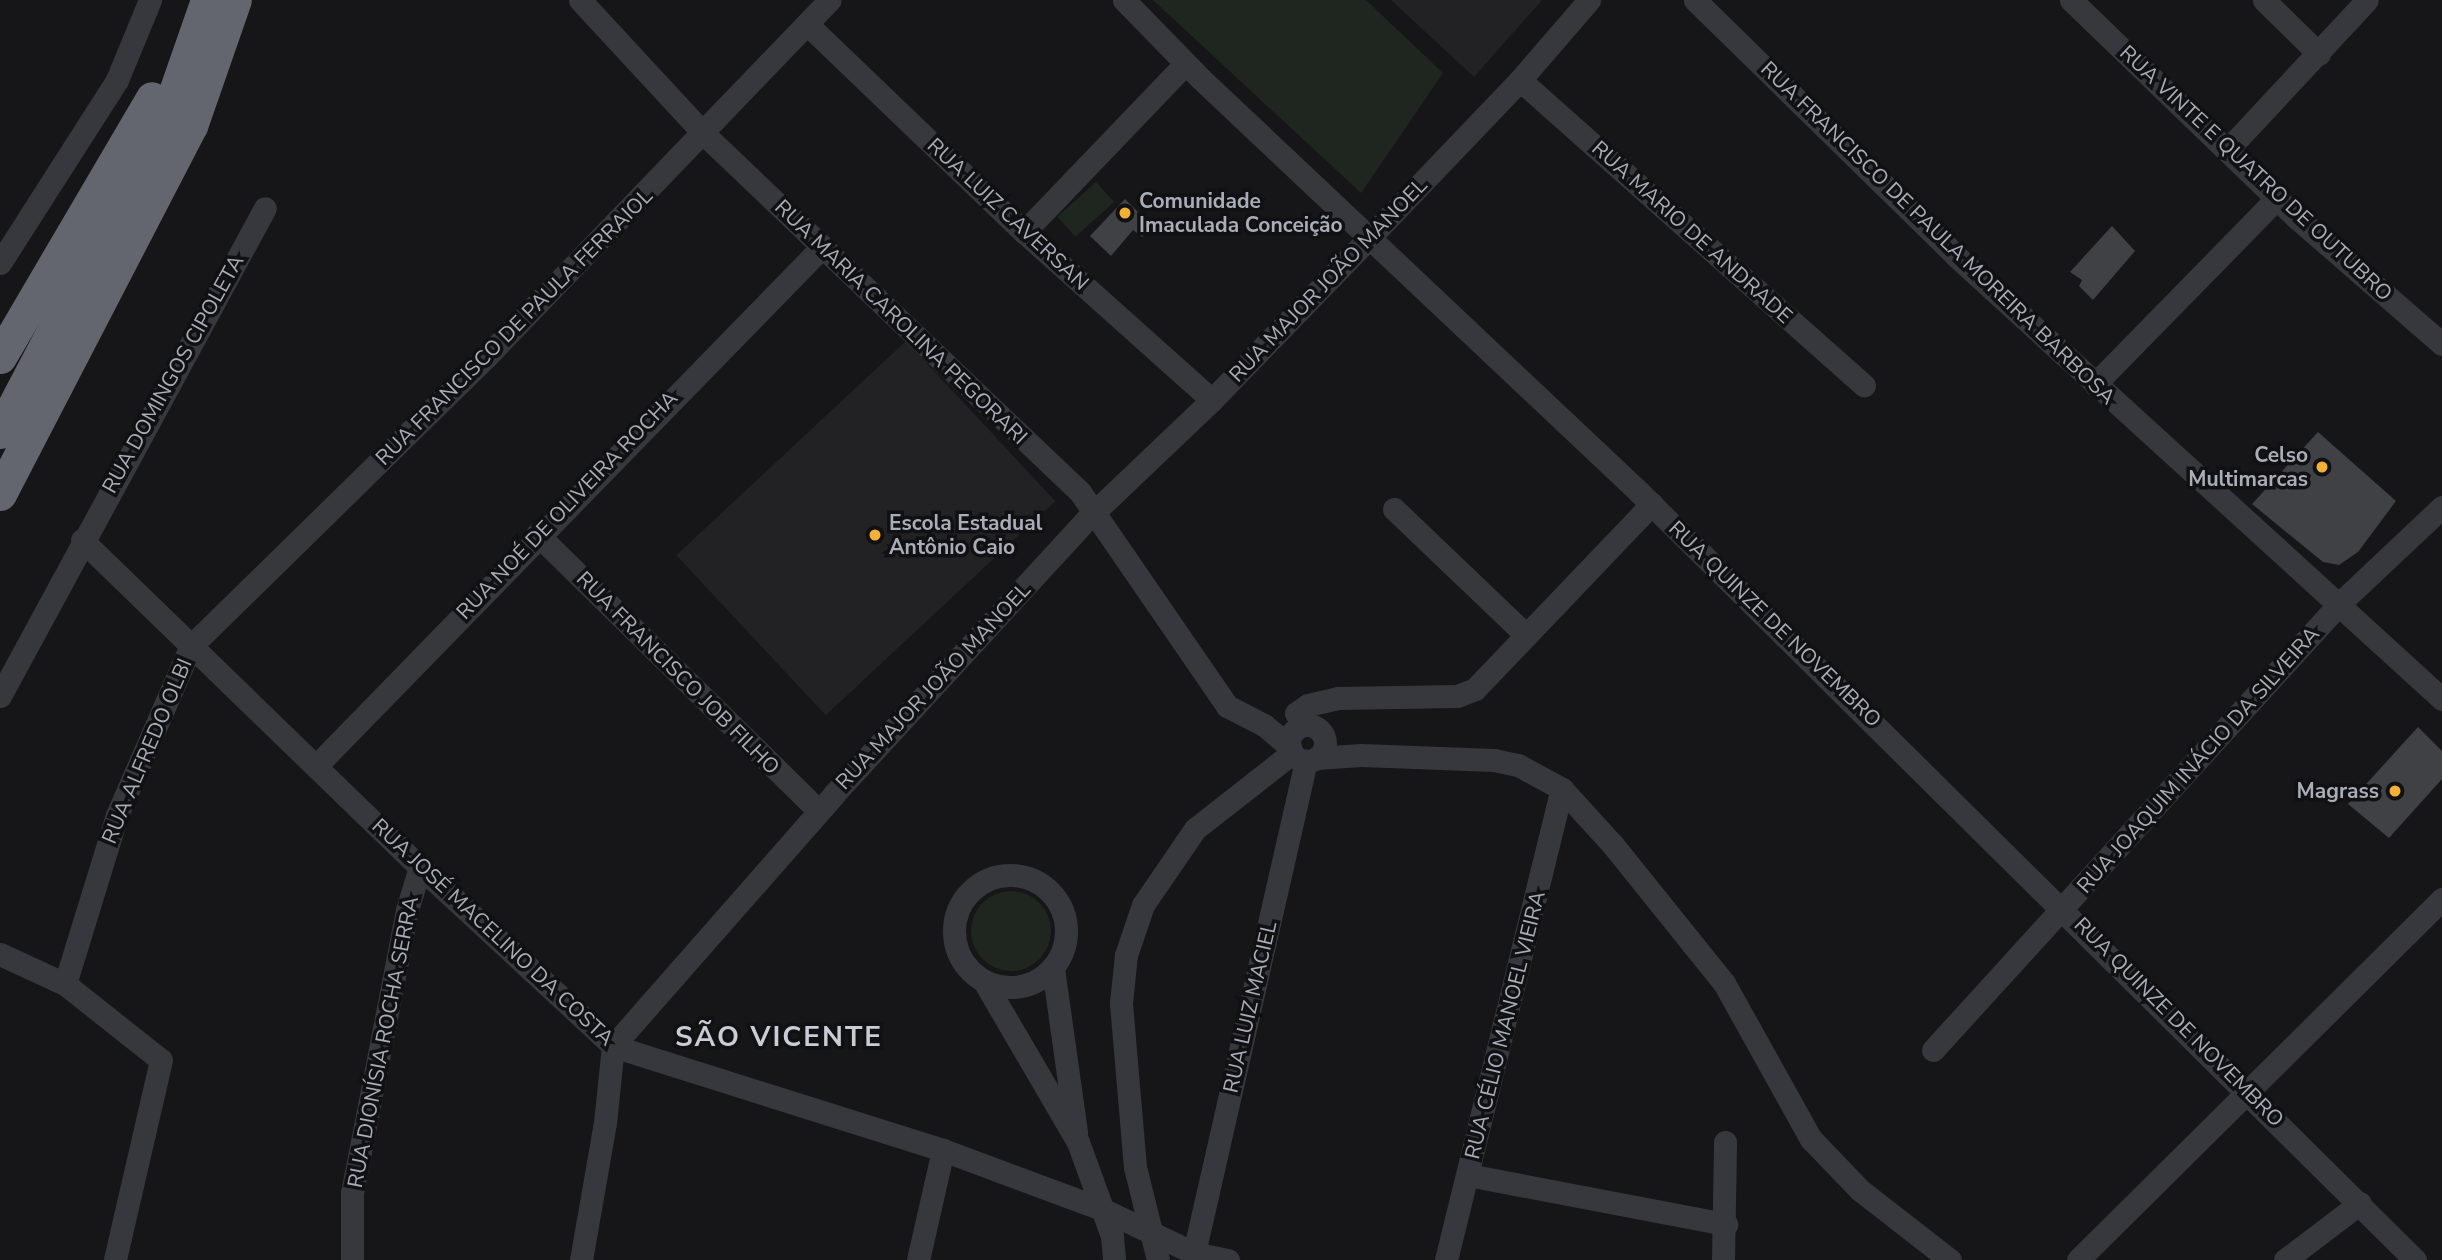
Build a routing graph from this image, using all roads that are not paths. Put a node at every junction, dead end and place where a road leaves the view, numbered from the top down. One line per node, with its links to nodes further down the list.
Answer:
1 (149, 0): 24 (street)
2 (195, 0): 26 (highway)
3 (207, 0): 30 (highway)
4 (235, 0): 31 (highway)
5 (580, 0): 17 (street, RUA MARIA CAROLINA PEGORARI)
6 (829, 0): 13 (street, RUA FRANCISCO DE PAULA FERRAIOL)
7 (1124, 0): 15 (street, RUA QUINZE DE NOVEMBRO)
8 (1589, 0): 16 (street, RUA MAJOR JOÃO MANOEL)
9 (1695, 0): 27 (street, RUA FRANCISCO DE PAULA MOREIRA BARBOSA)
10 (2071, 0): 18 (street, RUA VINTE E QUATRO DE OUTUBRO)
11 (2264, 0): 14 (street)
12 (2367, 0): 14 (street)
13 (807, 24): 17 (street, RUA FRANCISCO DE PAULA FERRAIOL); 21 (street, RUA LUIZ CAVERSAN)
14 (2319, 54): 18 (street)
15 (1185, 64): 21 (street); 22 (street, RUA QUINZE DE NOVEMBRO)
16 (1520, 80): 22 (street, RUA MAJOR JOÃO MANOEL); 28 (street, RUA MARIO DE ANDRADE)
17 (704, 134): 23 (street, RUA MARIA CAROLINA PEGORARI); 40 (street, RUA FRANCISCO DE PAULA FERRAIOL)
18 (2229, 148): 19 (street, RUA VINTE E QUATRO DE OUTUBRO)
19 (2278, 197): 25 (street, RUA VINTE E QUATRO DE OUTUBRO); 27 (street)
20 (265, 208): 37 (street, RUA DOMINGOS CIPOLETA)
21 (1024, 232): 29 (street, RUA LUIZ CAVERSAN)
22 (1368, 238): 29 (street, RUA MAJOR JOÃO MANOEL); 32 (street, RUA QUINZE DE NOVEMBRO)
23 (822, 247): 35 (street, RUA MARIA CAROLINA PEGORARI); 36 (street, RUA NOÉ DE OLIVEIRA ROCHA)
24 (0, 263)
25 (2442, 344)
26 (0, 357)
27 (2095, 384): 38 (street, RUA FRANCISCO DE PAULA MOREIRA BARBOSA)
28 (1864, 385)
29 (1212, 400): 35 (street, RUA MAJOR JOÃO MANOEL)
30 (0, 432)
31 (0, 494)
32 (1652, 504): 39 (street); 52 (street, RUA QUINZE DE NOVEMBRO)
33 (2442, 507): 38 (street, RUA JOAQUIM INÁCIO DA SILVEIRA)
34 (1394, 509): 39 (street)
35 (1096, 511): 43 (street, RUA MARIA CAROLINA PEGORARI); 49 (street, RUA MAJOR JOÃO MANOEL)
36 (537, 534): 47 (street, RUA NOÉ DE OLIVEIRA ROCHA); 49 (street, RUA FRANCISCO JOB FILHO)
37 (82, 540): 40 (street, RUA JOSÉ MACELINO DA COSTA); 41 (street, RUA DOMINGOS CIPOLETA)
38 (2340, 603): 42 (street, RUA FRANCISCO DE PAULA MOREIRA BARBOSA); 52 (street, RUA JOAQUIM INÁCIO DA SILVEIRA)
39 (1525, 634): 44 (street)
40 (191, 646): 47 (street, RUA JOSÉ MACELINO DA COSTA); 56 (street, RUA ALFREDO OLBI)
41 (0, 696)
42 (2442, 699)
43 (1264, 724): 44 (street); 45 (street, RUA MARIA CAROLINA PEGORARI)
44 (1312, 726): 45 (street); 45 (street, RUA LUIZ MACIEL); 46 (street)
45 (1301, 755): 46 (street); 67 (street); 68 (street, RUA LUIZ MACIEL)
46 (1361, 755): 48 (street)
47 (316, 766): 50 (street, RUA JOSÉ MACELINO DA COSTA)
48 (1562, 789): 63 (street, RUA CÉLIO MANOEL VIEIRA); 78 (street)
49 (818, 811): 57 (street, RUA MAJOR JOÃO MANOEL)
50 (420, 867): 57 (street, RUA JOSÉ MACELINO DA COSTA); 70 (street, RUA DIONÍSIA ROCHA SERRA)
51 (2442, 899): 59 (street)
52 (2064, 908): 58 (street, RUA JOAQUIM INÁCIO DA SILVEIRA); 59 (street, RUA QUINZE DE NOVEMBRO)
53 (0, 954): 56 (street)
54 (1053, 968): 55 (street); 55 (street); 60 (street)
55 (985, 982): 60 (street)
56 (65, 984): 69 (street)
57 (613, 1046): 62 (street, RUA JOSÉ MACELINO DA COSTA); 71 (street)
58 (1933, 1050)
59 (2248, 1090): 64 (street, RUA QUINZE DE NOVEMBRO); 79 (street)
60 (1078, 1142): 65 (street)
61 (1725, 1142): 66 (street)
62 (943, 1150): 65 (street, RUA JOSÉ MACELINO DA COSTA); 72 (street)
63 (1468, 1175): 66 (street); 76 (street, RUA CÉLIO MANOEL VIEIRA)
64 (2360, 1203): 80 (street); 81 (street, RUA QUINZE DE NOVEMBRO)
65 (1102, 1209): 67 (street, RUA JOSÉ MACELINO DA COSTA); 73 (street)
66 (1726, 1224): 77 (street)
67 (1150, 1235): 68 (street, RUA JOSÉ MACELINO DA COSTA); 74 (street)
68 (1194, 1253): 75 (street, RUA JOSÉ MACELINO DA COSTA)
69 (115, 1260)
70 (352, 1260)
71 (581, 1260)
72 (918, 1260)
73 (1114, 1260)
74 (1158, 1260)
75 (1228, 1260)
76 (1446, 1260)
77 (1723, 1260)
78 (1950, 1260)
79 (2078, 1260)
80 (2285, 1260)
81 (2415, 1260)

